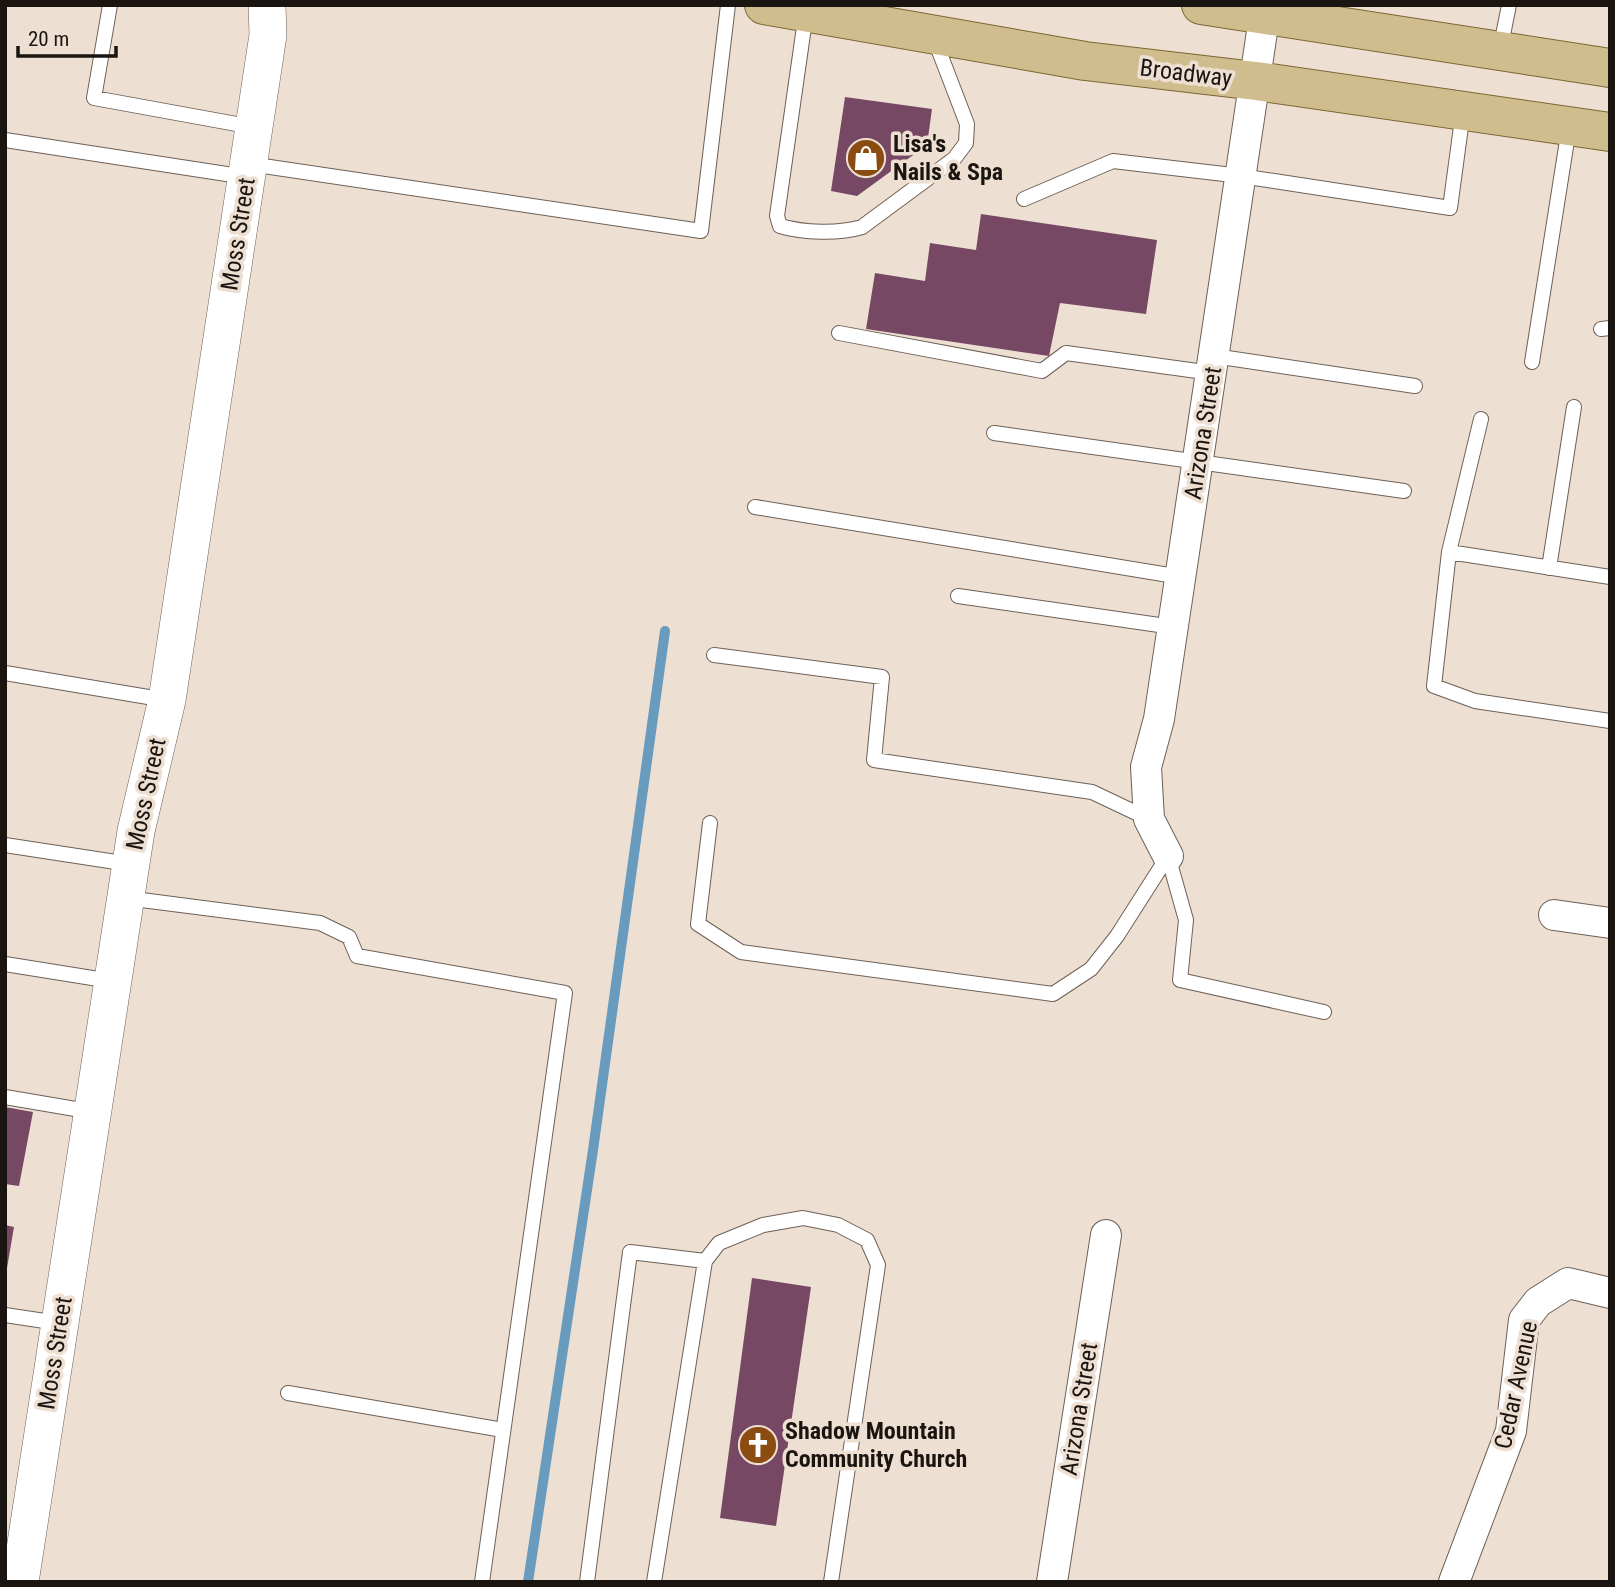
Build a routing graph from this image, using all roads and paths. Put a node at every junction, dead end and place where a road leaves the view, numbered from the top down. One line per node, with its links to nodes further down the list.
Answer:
1 (110, 5): 15 (lane)
2 (267, 5): 15 (street, Moss Street)
3 (728, 5): 18 (lane)
4 (764, 5): 8 (main road, Broadway)
5 (1201, 5): 7 (main road)
6 (1509, 5): 10 (lane)
7 (1266, 10): 10 (main road); 12 (street, Arizona Street)
8 (806, 12): 9 (main road, Broadway); 9 (lane)
9 (932, 35): 12 (main road, Broadway)
10 (1499, 51): 11 (main road)
11 (1610, 68)
12 (1256, 81): 13 (main road, Broadway); 19 (street, Arizona Street)
13 (1463, 111): 14 (main road, Broadway); 19 (lane)
14 (1570, 126): 16 (main road, Broadway); 22 (lane)
15 (254, 128): 18 (street, Moss Street)
16 (1610, 132)
17 (5, 140): 18 (lane)
18 (248, 171): 39 (street, Moss Street)
19 (1241, 176): 20 (lane); 23 (street, Arizona Street)
20 (1024, 199)
21 (839, 333): 23 (lane)
22 (1532, 362)
23 (1213, 365): 24 (lane); 28 (street, Arizona Street)
24 (1415, 386)
25 (1574, 407): 32 (lane)
26 (1481, 419): 31 (lane)
27 (995, 433): 28 (lane)
28 (1198, 461): 29 (lane); 33 (street, Arizona Street)
29 (1404, 491)
30 (755, 507): 33 (lane)
31 (1448, 552): 32 (lane); 40 (lane)
32 (1549, 568): 34 (lane)
33 (1181, 577): 36 (street, Arizona Street)
34 (1610, 577)
35 (958, 596): 36 (lane)
36 (1173, 627): 41 (street, Arizona Street)
37 (714, 655): 41 (lane)
38 (5, 673): 39 (lane)
39 (167, 700): 45 (street, Moss Street)
40 (1610, 721)
41 (1149, 819): 44 (street, Arizona Street)
42 (710, 823): 44 (lane)
43 (5, 845): 45 (lane)
44 (1168, 856): 50 (lane)
45 (128, 881): 49 (street, Moss Street); 59 (lane)
46 (1554, 915): 47 (street)
47 (1610, 923)
48 (5, 964): 49 (lane)
49 (113, 982): 52 (street, Moss Street)
50 (1324, 1012)
51 (5, 1097): 52 (lane)
52 (93, 1111): 57 (street, Moss Street)
53 (1106, 1236): 65 (street, Arizona Street)
54 (705, 1261): 62 (lane); 63 (lane); 64 (lane)
55 (1610, 1293): 66 (street, Cedar Avenue)
56 (5, 1315): 57 (lane)
57 (60, 1324): 60 (street, Moss Street)
58 (288, 1393): 59 (lane)
59 (503, 1430): 61 (lane)
60 (20, 1582)
61 (482, 1582)
62 (587, 1582)
63 (654, 1582)
64 (831, 1582)
65 (1052, 1582)
66 (1454, 1582)

